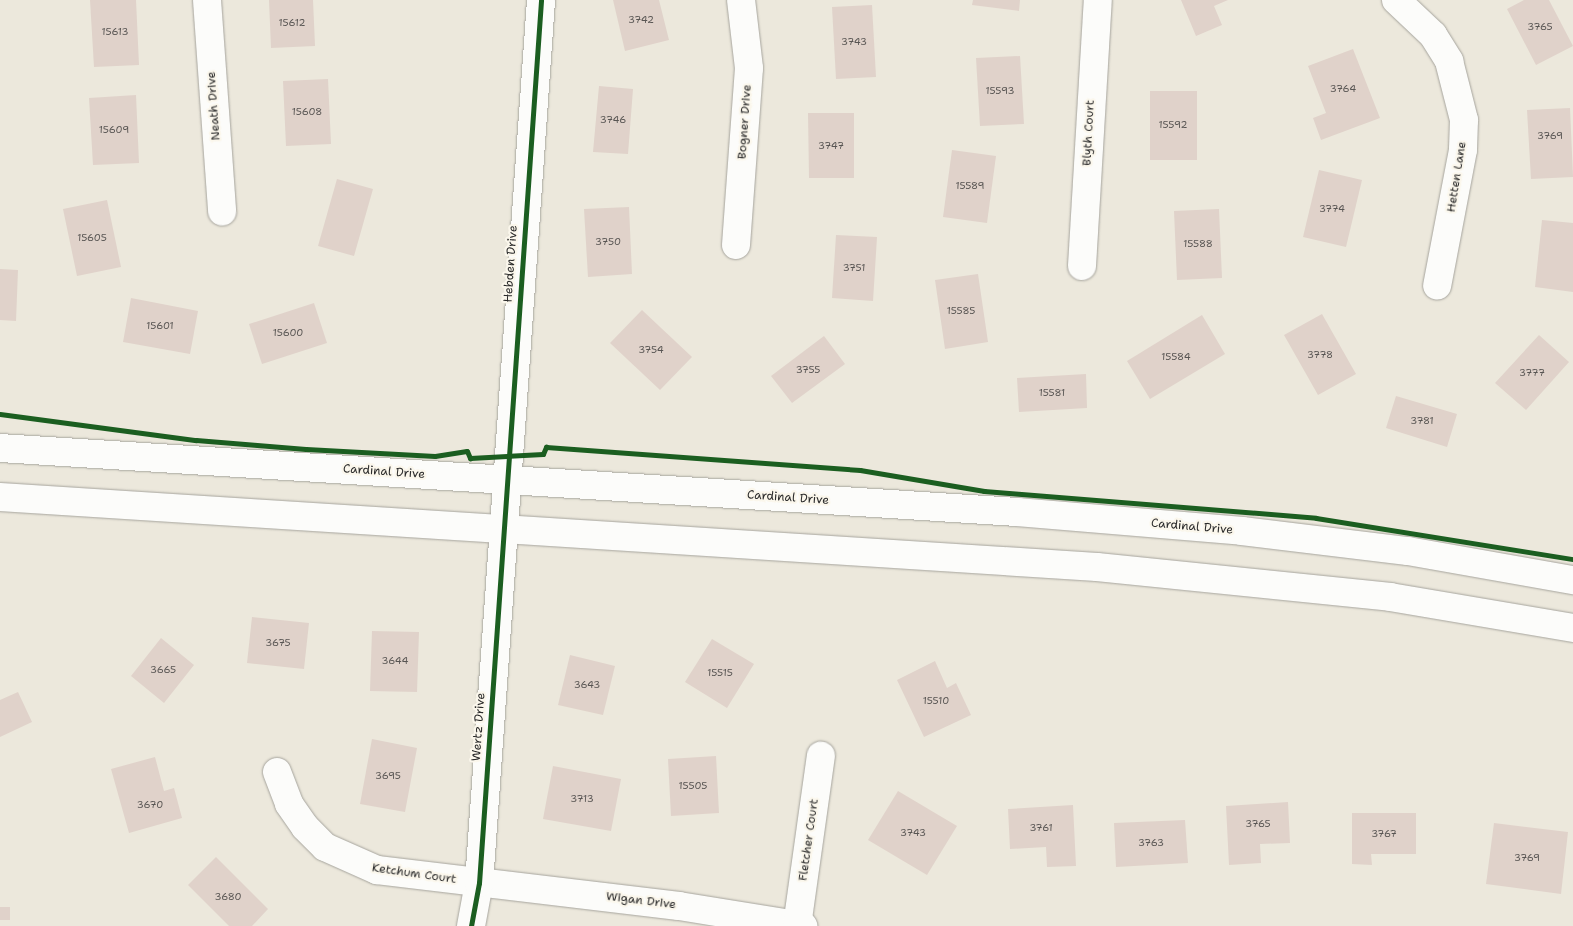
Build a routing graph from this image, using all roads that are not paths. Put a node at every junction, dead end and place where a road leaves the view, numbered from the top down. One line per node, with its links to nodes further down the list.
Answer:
1 (207, 0): 6 (main road, Neath Drive)
2 (541, 0): 11 (main road, Hebden Drive)
3 (742, 0): 7 (main road, Bogner Drive)
4 (1098, 0): 8 (main road, Blyth Court)
5 (1396, 0): 9 (main road, Hetten Lane)
6 (222, 211)
7 (736, 245)
8 (1082, 266)
9 (1437, 286)
10 (0, 448): 11 (main road, Cardinal Drive)
11 (506, 480): 13 (main road, Hebden Drive); 14 (main road, Cardinal Drive)
12 (0, 498): 13 (main road)
13 (504, 529): 15 (main road); 18 (main road, Wertz Drive)
14 (1573, 580)
15 (1573, 628)
16 (821, 756): 20 (main road, Fletcher Court)
17 (277, 772): 18 (main road, Ketchum Court)
18 (478, 883): 19 (main road, Wertz Drive); 20 (main road, Wigan Drive)
19 (471, 926)
20 (799, 926)

